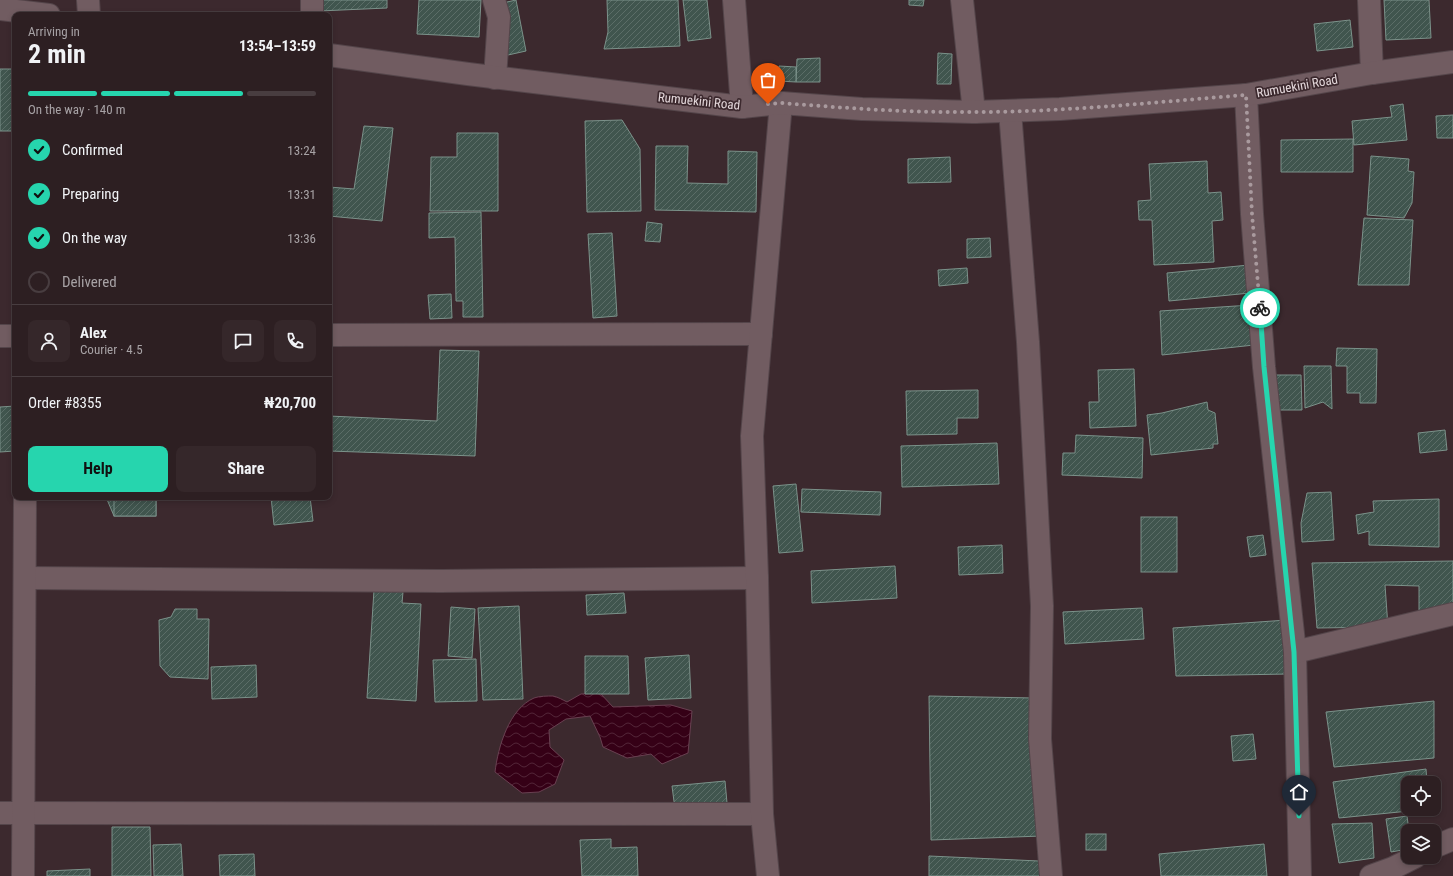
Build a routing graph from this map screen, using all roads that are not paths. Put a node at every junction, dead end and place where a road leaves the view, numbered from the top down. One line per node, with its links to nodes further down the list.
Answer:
1 (88, 0): 9 (street)
2 (312, 0): 10 (street)
3 (494, 0): 14 (street)
4 (734, 0): 17 (street)
5 (962, 0): 19 (street)
6 (1369, 0): 13 (street)
7 (0, 9): 8 (street)
8 (21, 12)
9 (89, 12)
10 (312, 12)
11 (332, 55): 14 (street, Rumuekini Road)
12 (1453, 62): 13 (street, Rumuekini Road)
13 (1372, 73): 15 (street, Rumuekini Road)
14 (495, 78): 17 (street, Rumuekini Road)
15 (1246, 95): 18 (street, Rumuekini Road); 28 (street)
16 (781, 103): 17 (street, Rumuekini Road); 19 (street, Rumuekini Road); 20 (street)
17 (742, 106)
18 (1010, 111): 19 (street, Rumuekini Road); 37 (street)
19 (974, 112)
20 (761, 334): 21 (street); 26 (street)
21 (332, 335)
22 (0, 336): 23 (street)
23 (12, 336)
24 (25, 500): 25 (street)
25 (25, 578): 26 (street); 30 (street)
26 (757, 578): 31 (street)
27 (1453, 614): 28 (street)
28 (1294, 652): 38 (street)
29 (0, 813): 30 (street)
30 (23, 813): 31 (street); 35 (street)
31 (762, 814): 36 (street)
32 (1453, 839): 33 (street)
33 (1441, 844)
34 (1401, 864): 39 (street)
35 (23, 876)
36 (768, 876)
37 (1051, 876)
38 (1300, 876)
39 (1371, 876)

